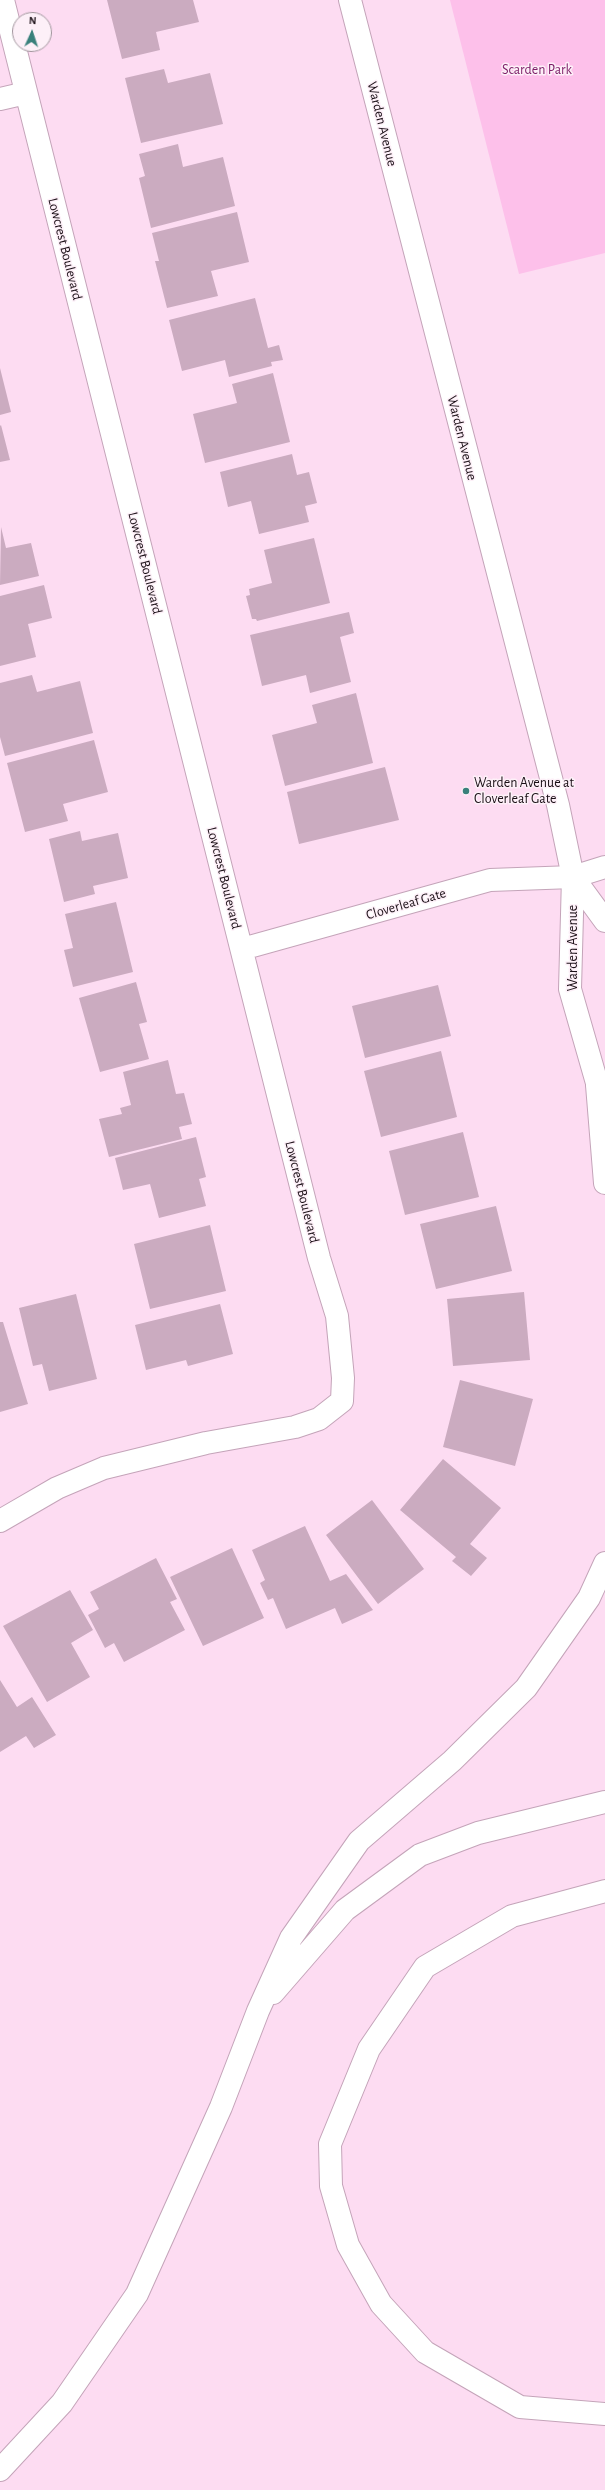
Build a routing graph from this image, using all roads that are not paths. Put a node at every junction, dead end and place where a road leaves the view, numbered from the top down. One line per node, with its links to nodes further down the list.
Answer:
1 (3, 0): 3 (main road, Lowcrest Boulevard)
2 (350, 0): 6 (main road, Warden Avenue)
3 (26, 93): 4 (main road); 8 (main road, Lowcrest Boulevard)
4 (0, 99)
5 (605, 867): 6 (main road, Cloverleaf Gate)
6 (573, 877): 7 (main road, Warden Avenue); 8 (main road, Cloverleaf Gate); 9 (main road, Warden Avenue)
7 (605, 921)
8 (242, 949): 12 (main road, Lowcrest Boulevard)
9 (598, 1085): 10 (main road, Warden Avenue); 11 (main road)
10 (605, 1111)
11 (605, 1184)
12 (0, 1521)
13 (605, 1563): 16 (main road)
14 (605, 1802): 16 (main road)
15 (605, 1891): 17 (main road)
16 (258, 2010): 18 (main road)
17 (605, 2414)
18 (0, 2470)

